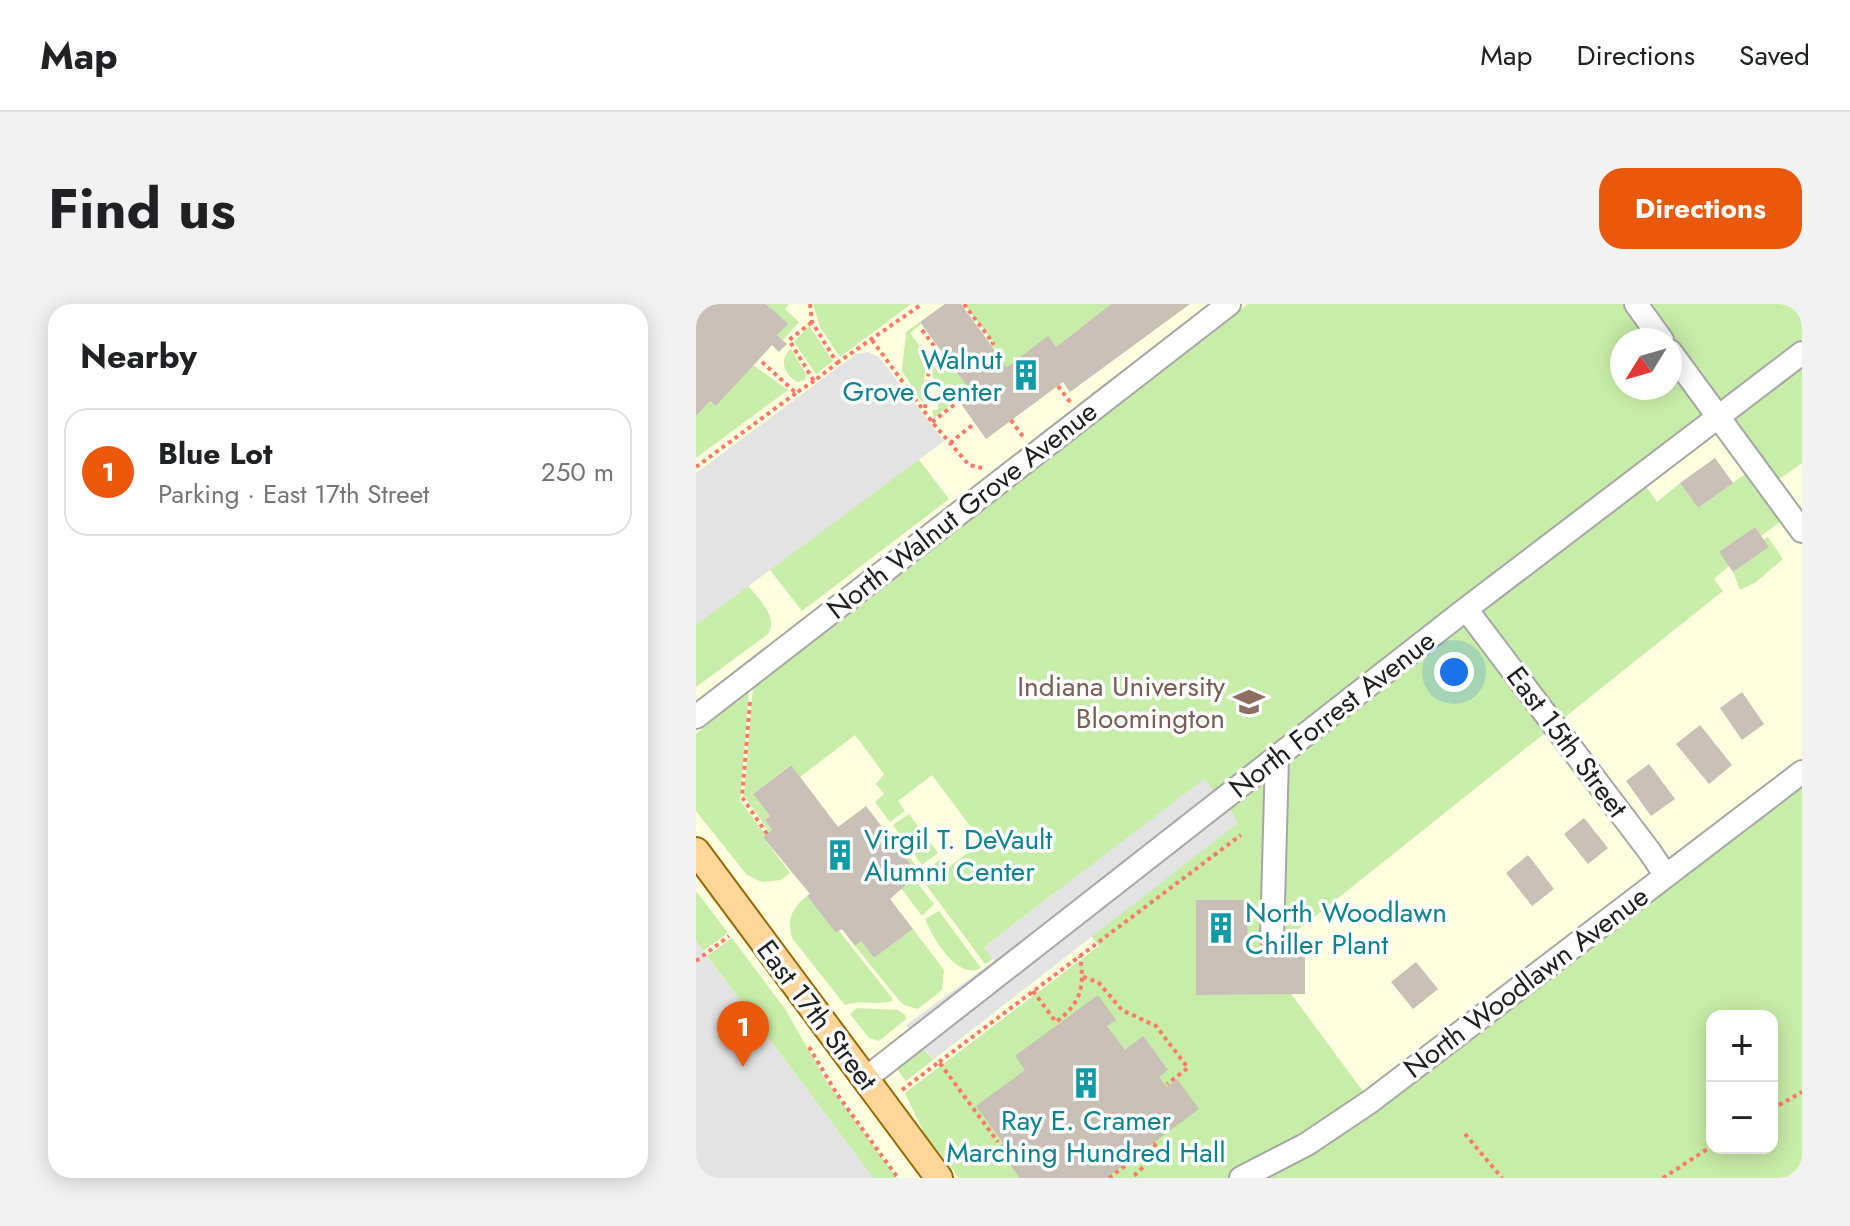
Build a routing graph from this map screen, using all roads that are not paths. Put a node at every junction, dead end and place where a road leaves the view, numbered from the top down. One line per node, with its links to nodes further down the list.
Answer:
1 (1229, 304): 9 (street, North Walnut Grove Avenue)
2 (1636, 304): 3 (street)
3 (1653, 328)
4 (1802, 353): 6 (street, North Forrest Avenue)
5 (1682, 368): 6 (street)
6 (1717, 417): 7 (street); 8 (street, North Forrest Avenue)
7 (1802, 531)
8 (1466, 609): 10 (street, North Forrest Avenue); 13 (street, East 15th Street)
9 (696, 717)
10 (1277, 757): 14 (street); 15 (street, North Forrest Avenue)
11 (1802, 772): 13 (street, North Woodlawn Avenue)
12 (696, 851): 15 (main road, East 17th Street)
13 (1666, 876): 17 (street, North Woodlawn Avenue)
14 (1272, 939)
15 (865, 1079): 16 (main road, East 17th Street)
16 (939, 1178)
17 (1241, 1178)

